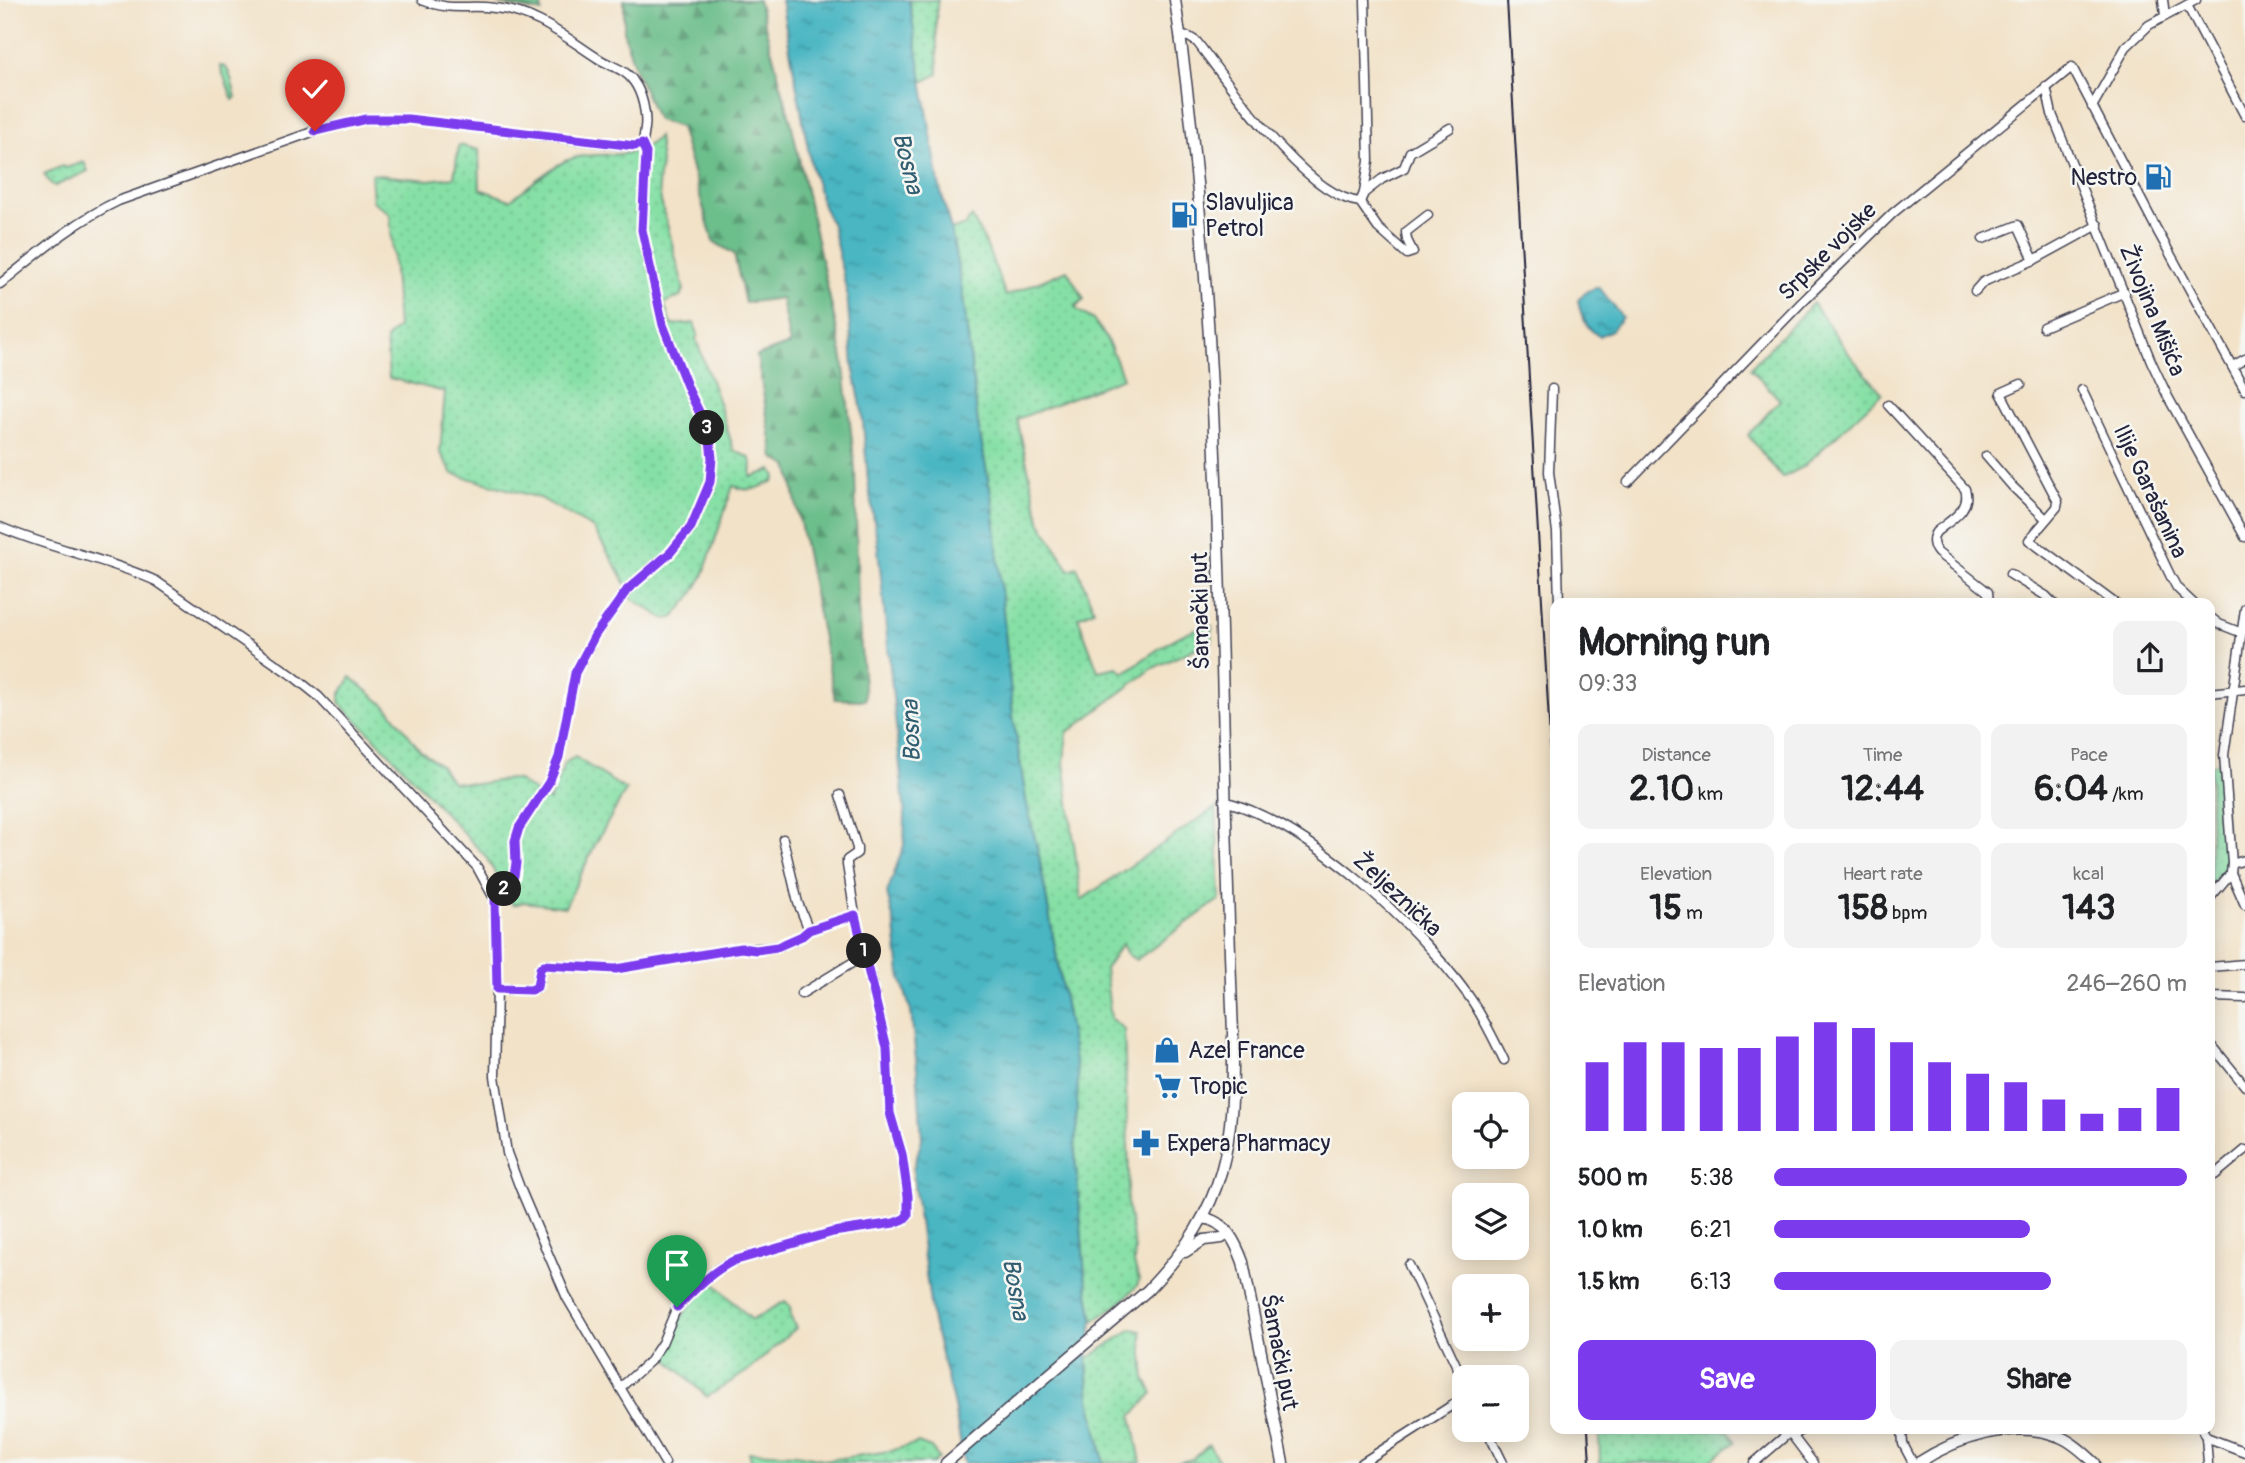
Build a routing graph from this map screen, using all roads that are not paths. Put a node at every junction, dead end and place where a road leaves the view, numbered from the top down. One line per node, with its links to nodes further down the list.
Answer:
1 (422, 0): 13 (street)
2 (1175, 0): 8 (main road, Šamački put)
3 (1365, 0): 14 (street)
4 (2163, 0): 7 (street)
5 (2196, 0): 6 (street)
6 (2187, 5): 7 (street); 11 (street)
7 (2165, 15): 10 (street)
8 (1180, 36): 14 (street); 48 (main road, Šamački put)
9 (2046, 87): 10 (street, Srpske vojske); 16 (street, Živojina Mišića); 31 (street, Srpske vojske)
10 (2092, 107): 24 (street)
11 (2245, 116)
12 (1450, 128): 14 (street)
13 (642, 144): 19 (street); 53 (street)
14 (1362, 197): 15 (street)
15 (1427, 215)
16 (2098, 225): 18 (street); 21 (street, Živojina Mišića)
17 (1983, 239): 18 (street)
18 (2034, 260): 20 (street)
19 (0, 284)
20 (1975, 291)
21 (2125, 292): 22 (street); 34 (street, Živojina Mišića)
22 (2043, 327)
23 (2245, 359): 24 (street)
24 (2233, 366): 28 (street)
25 (2021, 384): 32 (street)
26 (1552, 389): 36 (street)
27 (2082, 390): 40 (street, Ilije Garašanina)
28 (2245, 390)
29 (1888, 405): 37 (street)
30 (1986, 456): 32 (street)
31 (1628, 482)
32 (2046, 519): 39 (street)
33 (0, 527): 53 (street)
34 (2245, 537)
35 (2010, 574): 38 (street)
36 (1559, 598)
37 (1988, 598)
38 (2048, 598)
39 (2108, 598)
40 (2188, 598)
41 (2245, 609): 43 (street)
42 (2215, 624): 43 (street)
43 (2242, 633): 45 (street)
44 (2245, 689): 45 (street)
45 (2235, 690): 46 (street); 51 (street)
46 (2215, 692)
47 (840, 794): 55 (street)
48 (1224, 802): 65 (street, Željeznička); 69 (main road, Šamački put)
49 (783, 839): 56 (street)
50 (2245, 860): 51 (street)
51 (2232, 868): 52 (street); 54 (street)
52 (2215, 891)
53 (495, 900): 60 (street)
54 (2245, 906)
55 (855, 915): 56 (street); 57 (street)
56 (809, 930): 60 (street)
57 (865, 955): 61 (street); 75 (street)
58 (2245, 964): 59 (street)
59 (2215, 967)
60 (497, 989): 75 (street)
61 (801, 994)
62 (2215, 997): 63 (street)
63 (2245, 998)
64 (2215, 1049): 66 (street)
65 (1504, 1060)
66 (2245, 1086)
67 (2245, 1150): 68 (street)
68 (2215, 1175)
69 (1203, 1219): 70 (main road); 71 (main road, Šamački put); 72 (main road)
70 (1222, 1238): 71 (main road); 72 (main road)
71 (1238, 1250): 88 (main road, Šamački put)
72 (1178, 1256): 87 (main road)
73 (1409, 1265): 74 (street)
74 (1456, 1365)
75 (620, 1388): 86 (street)
76 (1452, 1405): 89 (street)
77 (1789, 1434): 91 (street)
78 (1791, 1434): 92 (street)
79 (1902, 1434): 93 (street)
80 (1992, 1434): 93 (main road)
81 (2051, 1434): 94 (main road)
82 (2205, 1434): 95 (street)
83 (2207, 1434): 85 (street)
84 (1493, 1442): 90 (street)
85 (2245, 1452)
86 (665, 1463)
87 (946, 1463)
88 (1283, 1463)
89 (1362, 1463)
90 (1503, 1463)
91 (1754, 1463)
92 (1813, 1463)
93 (1915, 1463)
94 (2095, 1463)
95 (2208, 1463)

